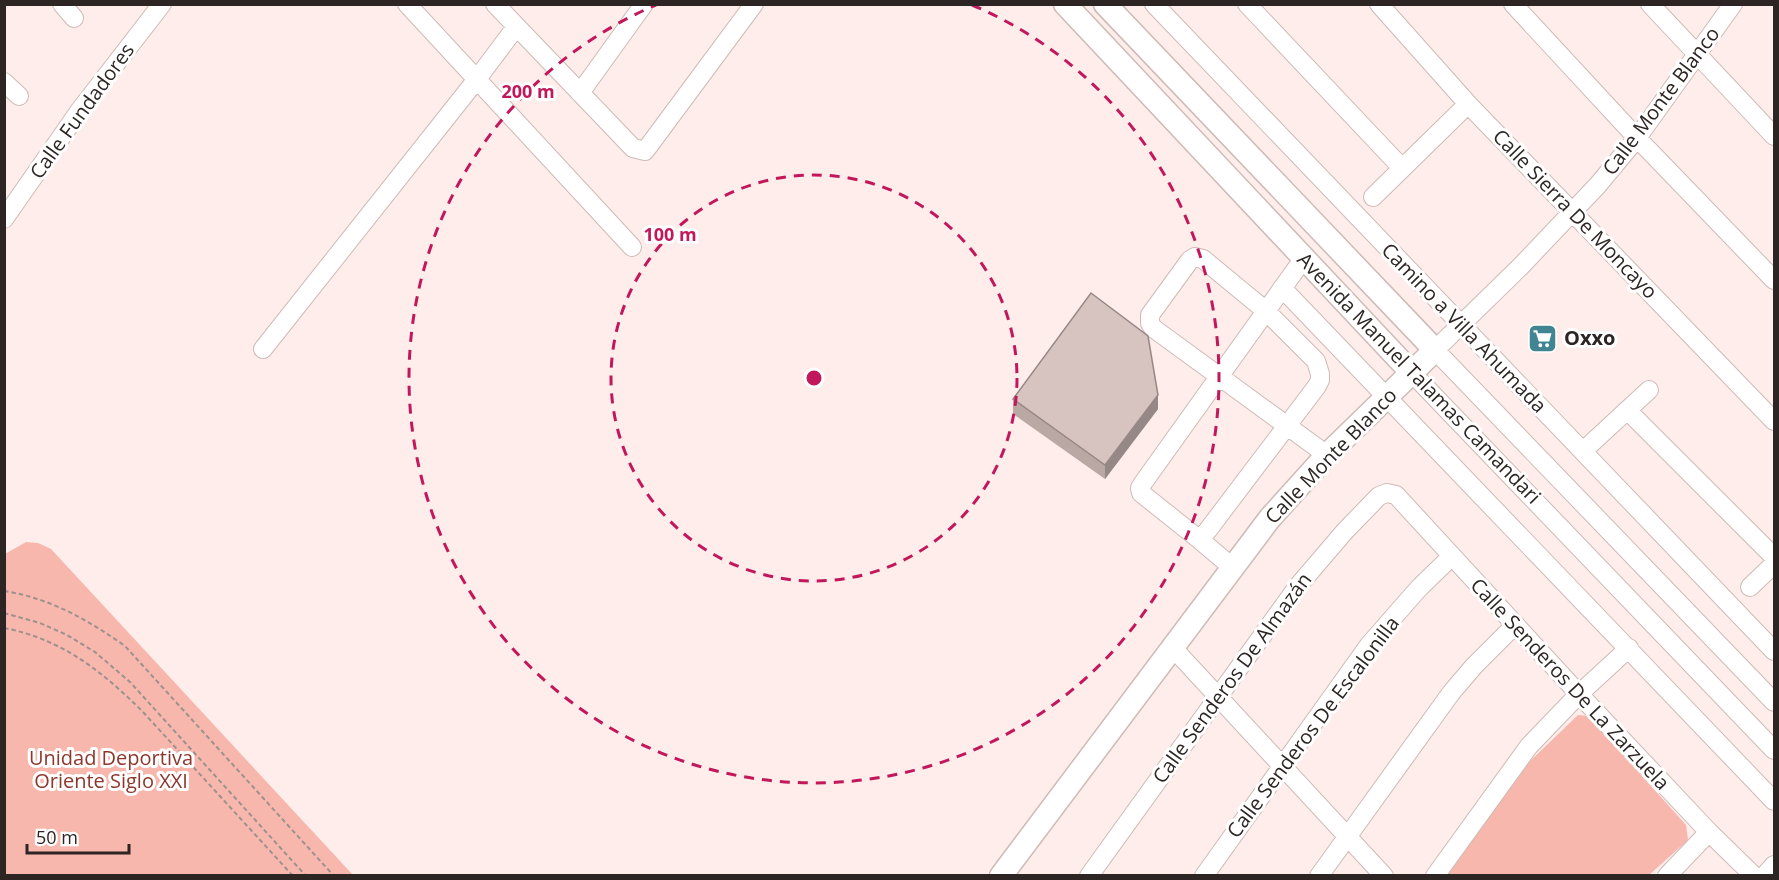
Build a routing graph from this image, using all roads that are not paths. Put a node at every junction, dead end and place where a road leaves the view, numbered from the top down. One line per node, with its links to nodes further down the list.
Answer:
1 (162, 4): 26 (street, Calle Fundadores)
2 (407, 4): 16 (street)
3 (495, 4): 14 (street)
4 (644, 4): 18 (street)
5 (754, 4): 18 (street)
6 (1065, 4): 28 (main road, Avenida Manuel Talamas Camandari)
7 (1105, 4): 34 (main road, Avenida Manuel Talamas Camandari)
8 (1154, 4): 32 (street, Camino a Villa Ahumada)
9 (1247, 4): 23 (street)
10 (1379, 4): 20 (street, Calle Sierra De Moncayo)
11 (1513, 4): 22 (street)
12 (1650, 4): 15 (street)
13 (1733, 4): 15 (street, Calle Monte Blanco)
14 (516, 27): 16 (street); 18 (street)
15 (1697, 54): 21 (street); 22 (street, Calle Monte Blanco)
16 (477, 79): 27 (street); 33 (street)
17 (4, 82): 19 (street)
18 (580, 93)
19 (19, 96)
20 (1468, 104): 23 (street); 25 (street, Calle Sierra De Moncayo)
21 (1774, 135)
22 (1637, 138): 25 (street, Calle Monte Blanco); 29 (street)
23 (1402, 168): 24 (street)
24 (1373, 197)
25 (1573, 212): 32 (street, Calle Monte Blanco); 40 (street, Calle Sierra De Moncayo)
26 (4, 219)
27 (632, 247)
28 (1304, 258): 30 (street); 35 (main road, Avenida Manuel Talamas Camandari)
29 (1774, 280)
30 (1282, 288): 31 (street); 38 (street)
31 (1266, 311): 36 (street); 36 (street); 41 (street)
32 (1462, 325): 34 (street, Calle Monte Blanco); 42 (street, Camino a Villa Ahumada)
33 (263, 349)
34 (1435, 350): 35 (main road, Calle Monte Blanco); 57 (street, Avenida Manuel Talamas Camandari)
35 (1411, 372): 38 (main road, Calle Monte Blanco); 58 (street, Avenida Manuel Talamas Camandari)
36 (1219, 376): 41 (street); 45 (street)
37 (1649, 390): 39 (street)
38 (1387, 396): 43 (main road, Calle Monte Blanco); 53 (street)
39 (1628, 410): 42 (street); 47 (street)
40 (1772, 414)
41 (1287, 426): 43 (street); 45 (street)
42 (1583, 451): 54 (street, Camino a Villa Ahumada)
43 (1327, 455): 49 (main road, Calle Monte Blanco)
44 (1387, 493): 46 (street, Calle Senderos De La Zarzuela); 56 (street, Calle Senderos De Almazán)
45 (1200, 540): 49 (street)
46 (1451, 557): 51 (street, Calle Senderos De La Zarzuela); 59 (street, Calle Senderos De Escalonilla)
47 (1774, 557)
48 (1774, 564): 50 (street)
49 (1232, 567): 52 (main road, Calle Monte Blanco)
50 (1750, 587)
51 (1515, 625): 55 (street, Calle Senderos De La Zarzuela); 62 (street)
52 (1173, 648): 56 (street); 64 (main road, Calle Monte Blanco)
53 (1629, 648): 55 (street); 60 (street)
54 (1774, 651)
55 (1579, 694): 61 (street, Calle Senderos De La Zarzuela); 69 (street)
56 (1218, 697): 59 (street); 65 (street, Calle Senderos De Almazán)
57 (1774, 702)
58 (1774, 750)
59 (1282, 766): 62 (street); 66 (street, Calle Senderos De Escalonilla)
60 (1774, 801)
61 (1709, 832): 70 (street); 71 (street, Calle Senderos De La Zarzuela)
62 (1347, 836): 67 (street); 68 (street)
63 (1774, 865): 72 (street)
64 (1001, 876)
65 (1089, 876)
66 (1203, 876)
67 (1319, 876)
68 (1384, 876)
69 (1435, 876)
70 (1667, 876)
71 (1754, 876)
72 (1764, 876)

